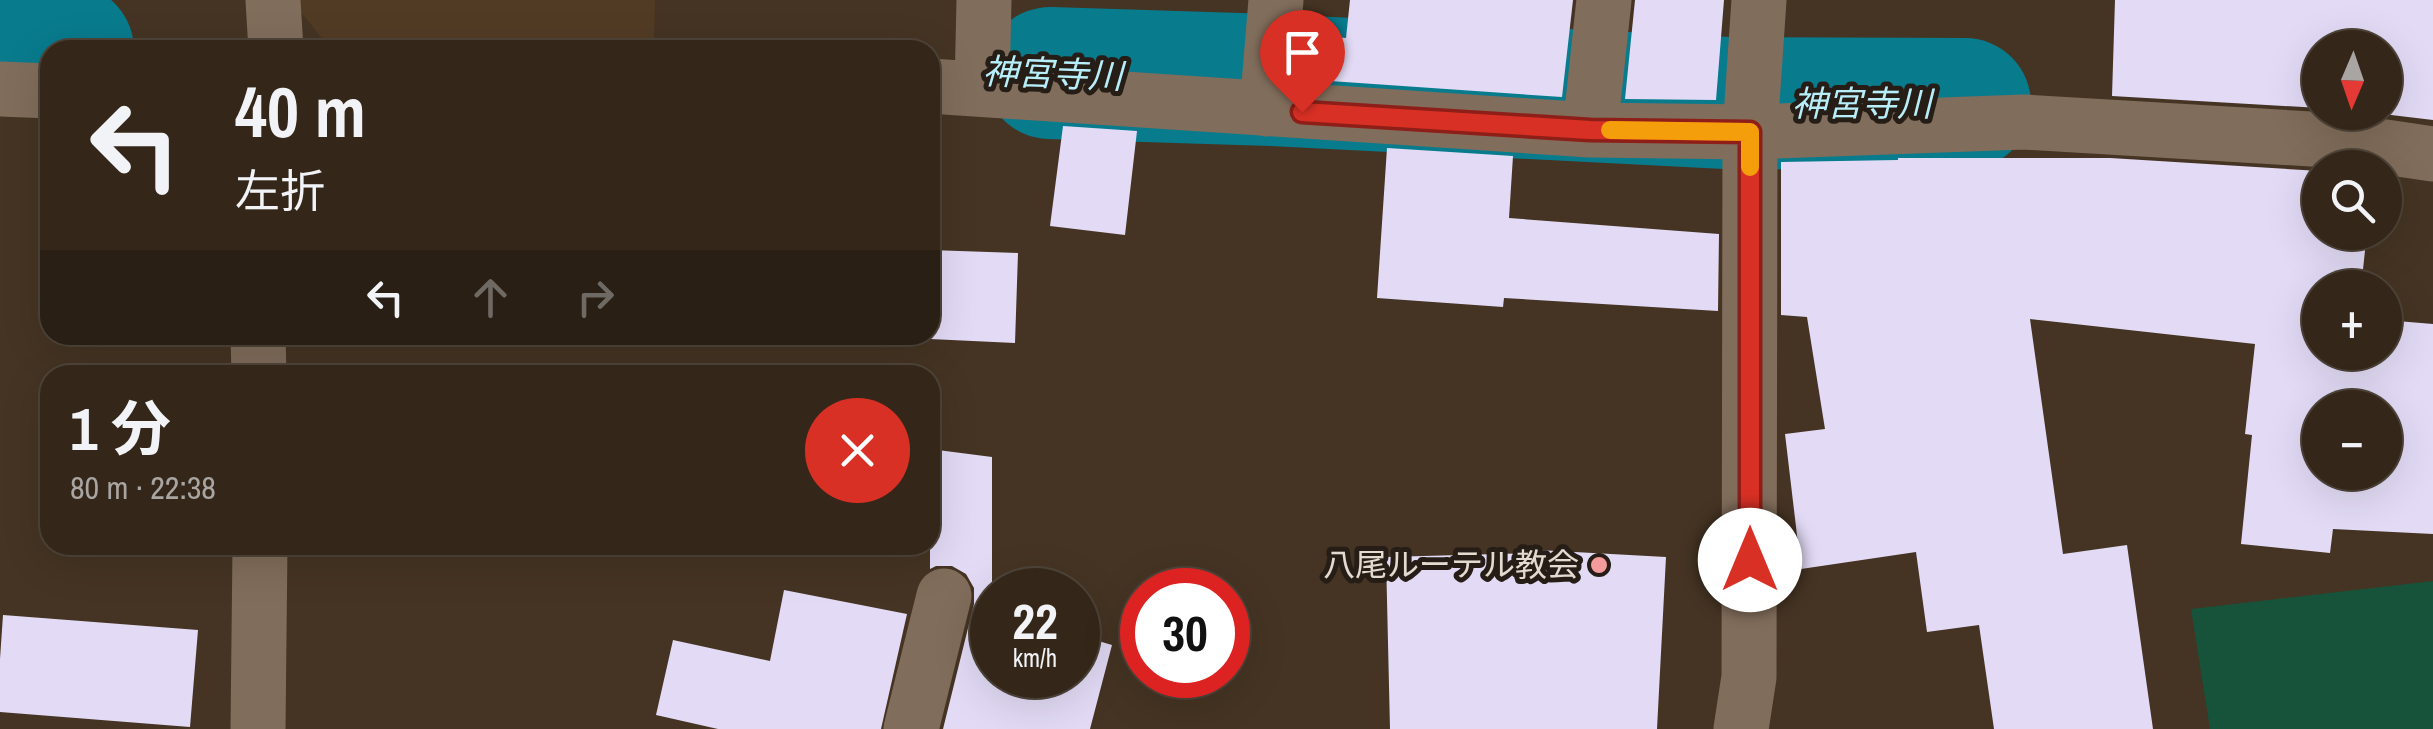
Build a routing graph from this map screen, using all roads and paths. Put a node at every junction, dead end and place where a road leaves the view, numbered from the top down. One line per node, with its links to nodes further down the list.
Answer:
1 (273, 0): 6 (street)
2 (984, 0): 7 (street)
3 (1276, 0): 10 (street)
4 (1604, 0): 11 (street)
5 (1758, 0): 12 (street)
6 (275, 40)
7 (956, 88): 10 (street)
8 (0, 89): 9 (street)
9 (40, 91)
10 (1266, 109): 11 (street)
11 (1590, 130): 12 (street)
12 (1750, 132): 13 (street); 18 (street)
13 (2433, 154)
14 (260, 555): 16 (street)
15 (944, 596): 17 (street)
16 (258, 729)
17 (911, 729)
18 (1741, 729)

